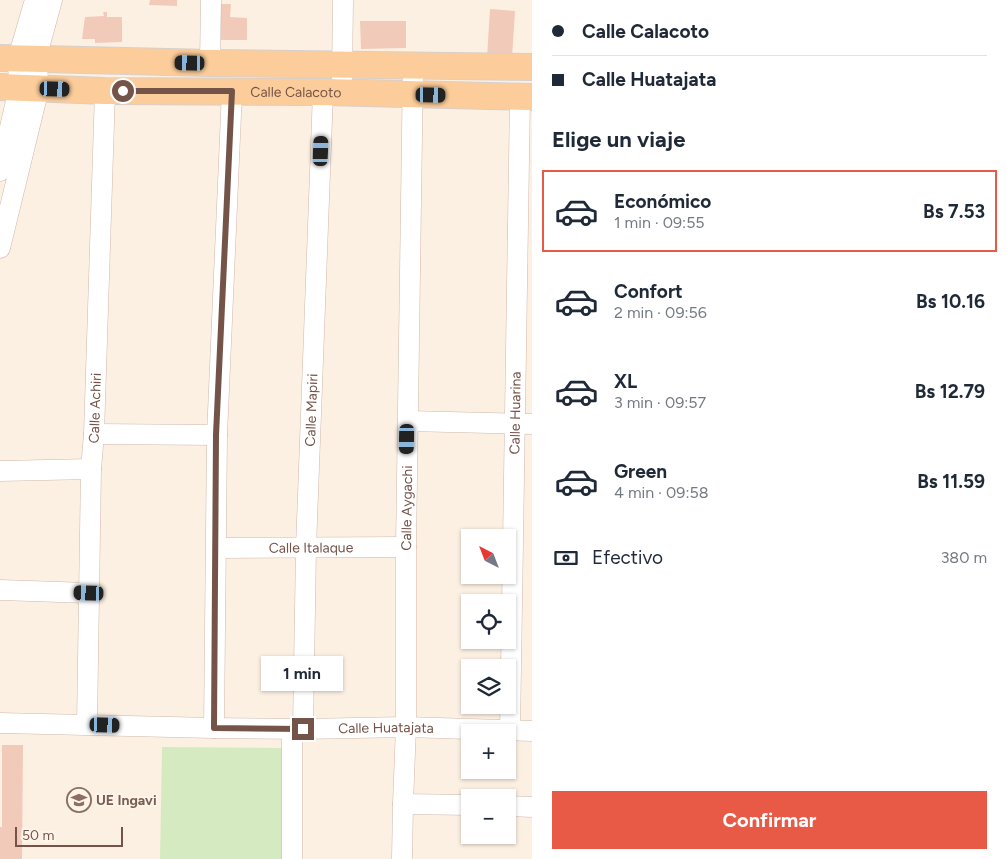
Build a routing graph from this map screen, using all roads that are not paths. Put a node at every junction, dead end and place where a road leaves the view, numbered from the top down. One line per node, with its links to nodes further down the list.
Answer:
1 (35, 0): 5 (street)
2 (52, 0): 5 (street)
3 (210, 0): 6 (street)
4 (343, 0): 7 (street, Calle Mapiri)
5 (18, 58): 6 (main road, Calle Calacoto); 10 (street)
6 (210, 63): 7 (main road, Calle Calacoto)
7 (343, 65): 8 (main road, Calle Calacoto); 13 (street, Calle Mapiri)
8 (413, 66): 9 (main road, Calle Calacoto); 14 (street, Calle Aygachi)
9 (532, 67)
10 (19, 88): 11 (main road, Calle Calacoto); 16 (street); 17 (street)
11 (105, 91): 12 (main road, Calle Calacoto); 20 (street, Calle Achiri)
12 (232, 91): 13 (main road, Calle Calacoto); 21 (street)
13 (333, 92): 14 (main road, Calle Calacoto); 26 (street, Calle Mapiri)
14 (413, 95): 15 (main road, Calle Calacoto); 18 (street, Calle Aygachi)
15 (526, 97): 19 (street, Calle Huarina)
16 (0, 171)
17 (0, 248)
18 (408, 421): 19 (street); 24 (street, Calle Aygachi)
19 (524, 425): 31 (street, Calle Huarina)
20 (94, 434): 21 (street); 22 (street, Calle Achiri)
21 (216, 435): 25 (street)
22 (90, 469): 23 (street); 28 (street, Calle Achiri)
23 (0, 471)
24 (406, 547): 26 (street, Calle Italaque); 32 (street, Calle Aygachi)
25 (217, 548): 26 (street, Calle Italaque); 33 (street)
26 (306, 548): 34 (street, Calle Mapiri)
27 (0, 590): 28 (street)
28 (89, 593): 30 (street, Calle Achiri)
29 (0, 722): 30 (street, Calle Huatajata)
30 (87, 724): 33 (street, Calle Huatajata)
31 (510, 724)
32 (406, 727): 34 (street, Calle Huatajata); 35 (street, Calle Huatajata); 38 (street, Calle Aygachi)
33 (214, 728): 34 (street, Calle Huatajata)
34 (297, 729): 42 (street, Calle Mapiri)
35 (461, 729)
36 (516, 731): 37 (street, Calle Huatajata)
37 (532, 731)
38 (403, 804): 39 (street); 43 (street, Calle Aygachi)
39 (461, 805)
40 (516, 806): 41 (street)
41 (532, 806)
42 (292, 859)
43 (402, 859)

